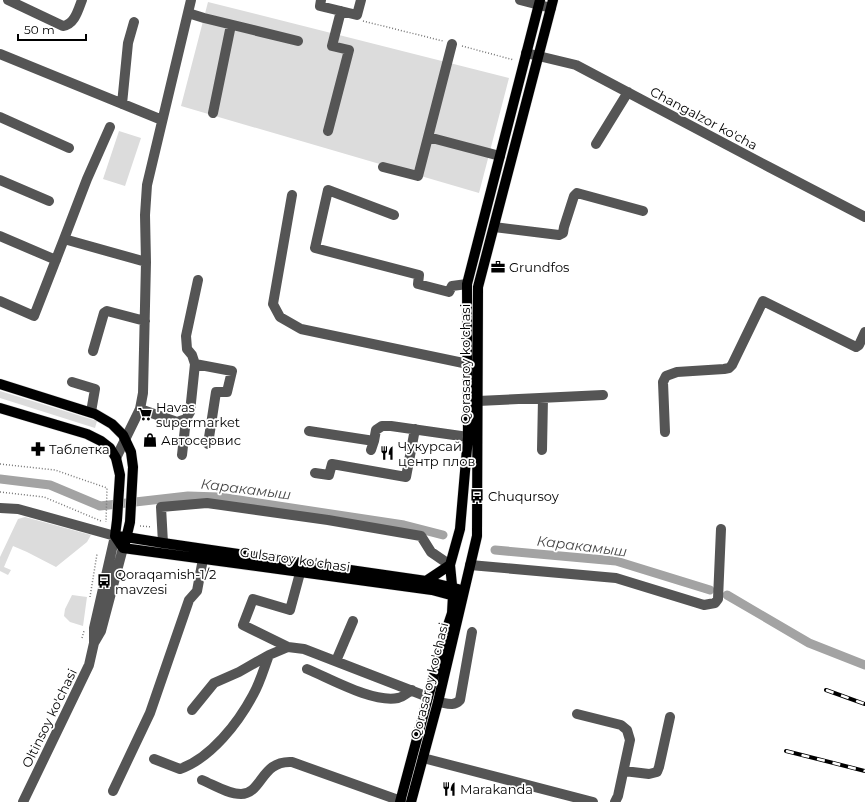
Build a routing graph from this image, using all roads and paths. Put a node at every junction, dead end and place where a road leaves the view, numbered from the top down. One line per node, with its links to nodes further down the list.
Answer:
1 (8, 0): 2 (street)
2 (82, 0)
3 (191, 0): 10 (street)
4 (321, 0): 9 (street)
5 (361, 0): 9 (street)
6 (520, 0): 7 (street)
7 (539, 2): 8 (street); 18 (main road, Qorasaroy ko'chasi)
8 (552, 4): 17 (main road, Qorasaroy ko'chasi)
9 (341, 11): 25 (street)
10 (188, 13): 13 (street); 23 (street)
11 (362, 21): 15 (path)
12 (134, 22): 20 (street)
13 (231, 25): 14 (street); 21 (street)
14 (298, 41)
15 (452, 44): 18 (path); 26 (street)
16 (0, 54): 20 (street)
17 (538, 56): 18 (street, Changalzor ko'cha); 19 (street, Changalzor ko'cha); 37 (main road, Qorasaroy ko'chasi)
18 (525, 58): 29 (main road, Qorasaroy ko'chasi)
19 (628, 92): 27 (street); 36 (street, Changalzor ko'cha)
20 (122, 104): 23 (street)
21 (213, 113)
22 (0, 117): 28 (street)
23 (162, 120): 41 (street)
24 (110, 127): 39 (street)
25 (328, 131)
26 (428, 137): 29 (street); 30 (street)
27 (596, 144)
28 (69, 148)
29 (500, 156): 43 (main road, Qorasaroy ko'chasi)
30 (382, 167)
31 (0, 180): 33 (street)
32 (292, 195): 49 (street)
33 (49, 201)
34 (643, 211): 37 (street)
35 (394, 215): 43 (street)
36 (865, 216)
37 (494, 226): 49 (main road, Qorasaroy ko'chasi)
38 (0, 236): 40 (street)
39 (64, 239): 40 (street); 41 (street)
40 (56, 260): 44 (street)
41 (146, 262): 45 (street)
42 (198, 280): 48 (street)
43 (468, 284): 49 (main road, Qorasaroy ko'chasi)
44 (0, 301)
45 (145, 321): 47 (street); 56 (street)
46 (865, 332): 61 (street)
47 (93, 351)
48 (195, 364): 58 (street); 64 (street)
49 (473, 364): 54 (main road, Qorasaroy ko'chasi); 62 (main road, Qorasaroy ko'chasi)
50 (72, 382): 57 (street)
51 (0, 384): 57 (main road)
52 (604, 395): 53 (street)
53 (543, 398): 54 (street); 65 (street)
54 (478, 402): 82 (main road, Qorasaroy ko'chasi)
55 (0, 408): 67 (main road)
56 (140, 409): 58 (street); 63 (street)
57 (91, 412): 63 (main road)
58 (186, 419): 66 (street)
59 (415, 429): 60 (street); 62 (street); 69 (street)
60 (309, 431)
61 (665, 432)
62 (468, 437): 83 (main road, Qorasaroy ko'chasi)
63 (125, 439): 67 (street); 73 (main road)
64 (208, 444)
65 (542, 450)
66 (182, 455)
67 (116, 458): 72 (main road)
68 (0, 464): 72 (path)
69 (315, 473)
70 (0, 492): 72 (path)
71 (0, 508): 76 (street)
72 (111, 521): 76 (main road)
73 (135, 524): 74 (path); 77 (main road)
74 (158, 528)
75 (721, 530): 82 (street)
76 (114, 536): 77 (main road, Gulsaroy ko'chasi); 79 (main road); 93 (street, Oltinsoy ko'chasi)
77 (126, 537): 78 (main road, Gulsaroy ko'chasi); 79 (main road)
78 (162, 543): 83 (street); 85 (main road, Gulsaroy ko'chasi)
79 (123, 548): 81 (main road, Gulsaroy ko'chasi); 93 (street, Oltinsoy ko'chasi)
80 (97, 554): 88 (path)
81 (203, 559): 84 (main road, Gulsaroy ko'chasi); 108 (street)
82 (471, 561): 87 (main road, Qorasaroy ko'chasi)
83 (450, 565): 85 (main road); 86 (main road, Qorasaroy ko'chasi)
84 (300, 572): 86 (main road, Gulsaroy ko'chasi); 94 (street)
85 (426, 581): 86 (main road, Gulsaroy ko'chasi)
86 (452, 592): 87 (main road, Gulsaroy ko'chasi); 99 (main road, Qorasaroy ko'chasi)
87 (463, 594): 100 (main road, Qorasaroy ko'chasi)
88 (90, 600)
89 (353, 621): 96 (street)
90 (85, 628): 92 (path)
91 (472, 632): 100 (street)
92 (82, 638)
93 (94, 643): 109 (street, Oltinsoy ko'chasi)
94 (288, 647): 95 (street); 96 (street)
95 (269, 655): 101 (street); 105 (street)
96 (336, 661): 98 (street)
97 (307, 669): 98 (street)
98 (412, 690): 99 (street)
99 (428, 697): 110 (main road, Qorasaroy ko'chasi)
100 (438, 702): 104 (main road, Qorasaroy ko'chasi)
101 (192, 710)
102 (577, 714): 106 (street)
103 (670, 717): 106 (street)
104 (423, 758): 111 (main road, Qorasaroy ko'chasi); 112 (street)
105 (154, 759)
106 (624, 771): 113 (street)
107 (202, 780): 110 (street)
108 (112, 791)
109 (23, 802)
110 (400, 802)
111 (411, 802)
112 (593, 802)
113 (615, 802)

